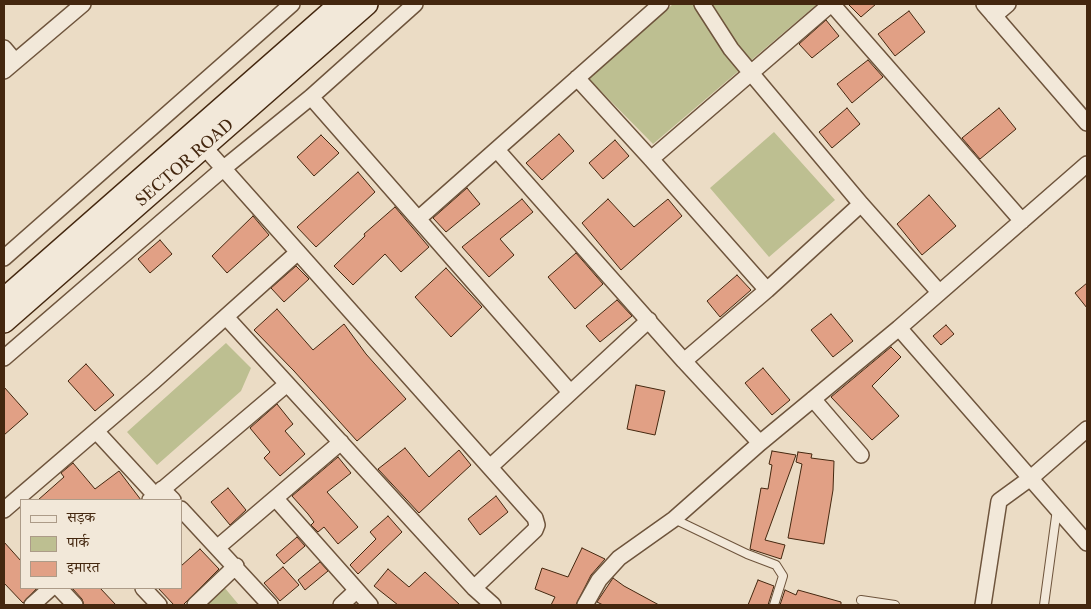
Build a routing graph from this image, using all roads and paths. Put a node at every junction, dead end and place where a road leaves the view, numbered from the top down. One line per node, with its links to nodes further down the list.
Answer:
1 (83, 4): 13 (street)
2 (292, 4): 27 (street)
3 (340, 4): 18 (main road, SECTOR ROAD)
4 (367, 4): 18 (main road, SECTOR ROAD)
5 (415, 4): 16 (street)
6 (661, 4): 15 (street)
7 (702, 4): 14 (street)
8 (832, 4): 14 (street); 25 (street)
9 (984, 4): 11 (street)
10 (1008, 4): 11 (street)
11 (994, 16): 17 (street)
12 (4, 48): 13 (street)
13 (9, 66)
14 (751, 73): 20 (street); 23 (street)
15 (577, 78): 19 (street); 20 (street)
16 (311, 97): 22 (street); 24 (street)
17 (1087, 123)
18 (198, 140): 22 (street); 30 (main road, SECTOR ROAD); 33 (main road, SECTOR ROAD)
19 (497, 150): 24 (street); 32 (street)
20 (652, 159): 28 (street)
21 (1087, 164): 25 (street)
22 (224, 168): 26 (street); 35 (street)
23 (861, 204): 28 (street); 29 (street)
24 (418, 219): 38 (street)
25 (1022, 221): 29 (street)
26 (298, 252): 31 (street); 45 (street)
27 (4, 258)
28 (766, 290): 36 (street)
29 (939, 292): 34 (street)
30 (4, 299)
31 (226, 317): 37 (street); 41 (street)
32 (649, 320): 36 (street); 38 (street)
33 (4, 322)
34 (899, 328): 39 (street); 46 (street)
35 (4, 358)
36 (684, 361): 43 (street)
37 (288, 384): 42 (street); 47 (street)
38 (570, 392): 45 (street)
39 (814, 398): 43 (street); 44 (street)
40 (1087, 429): 46 (street)
41 (96, 431): 47 (street); 51 (street)
42 (341, 442): 49 (street); 57 (street)
43 (760, 443): 53 (street)
44 (861, 455)
45 (490, 467): 57 (street)
46 (1032, 478): 50 (street); 74 (street)
47 (156, 495): 48 (street)
48 (170, 499)
49 (276, 499): 55 (street); 61 (street)
50 (1057, 509): 54 (street); 75 (lane)
51 (4, 510)
52 (182, 510): 55 (street)
53 (674, 519): 63 (street); 72 (lane)
54 (1087, 542)
55 (218, 547): 56 (street)
56 (236, 566): 67 (street); 68 (street)
57 (474, 588): 71 (street)
58 (50, 589): 64 (street)
59 (60, 589): 65 (street)
60 (144, 589): 66 (street)
61 (356, 590): 69 (street); 70 (street)
62 (861, 600): 73 (lane)
63 (591, 603)
64 (32, 605)
65 (75, 605)
66 (160, 605)
67 (195, 605)
68 (270, 605)
69 (341, 605)
70 (370, 605)
71 (493, 605)
72 (774, 605)
73 (895, 605)
74 (983, 605)
75 (1044, 605)

